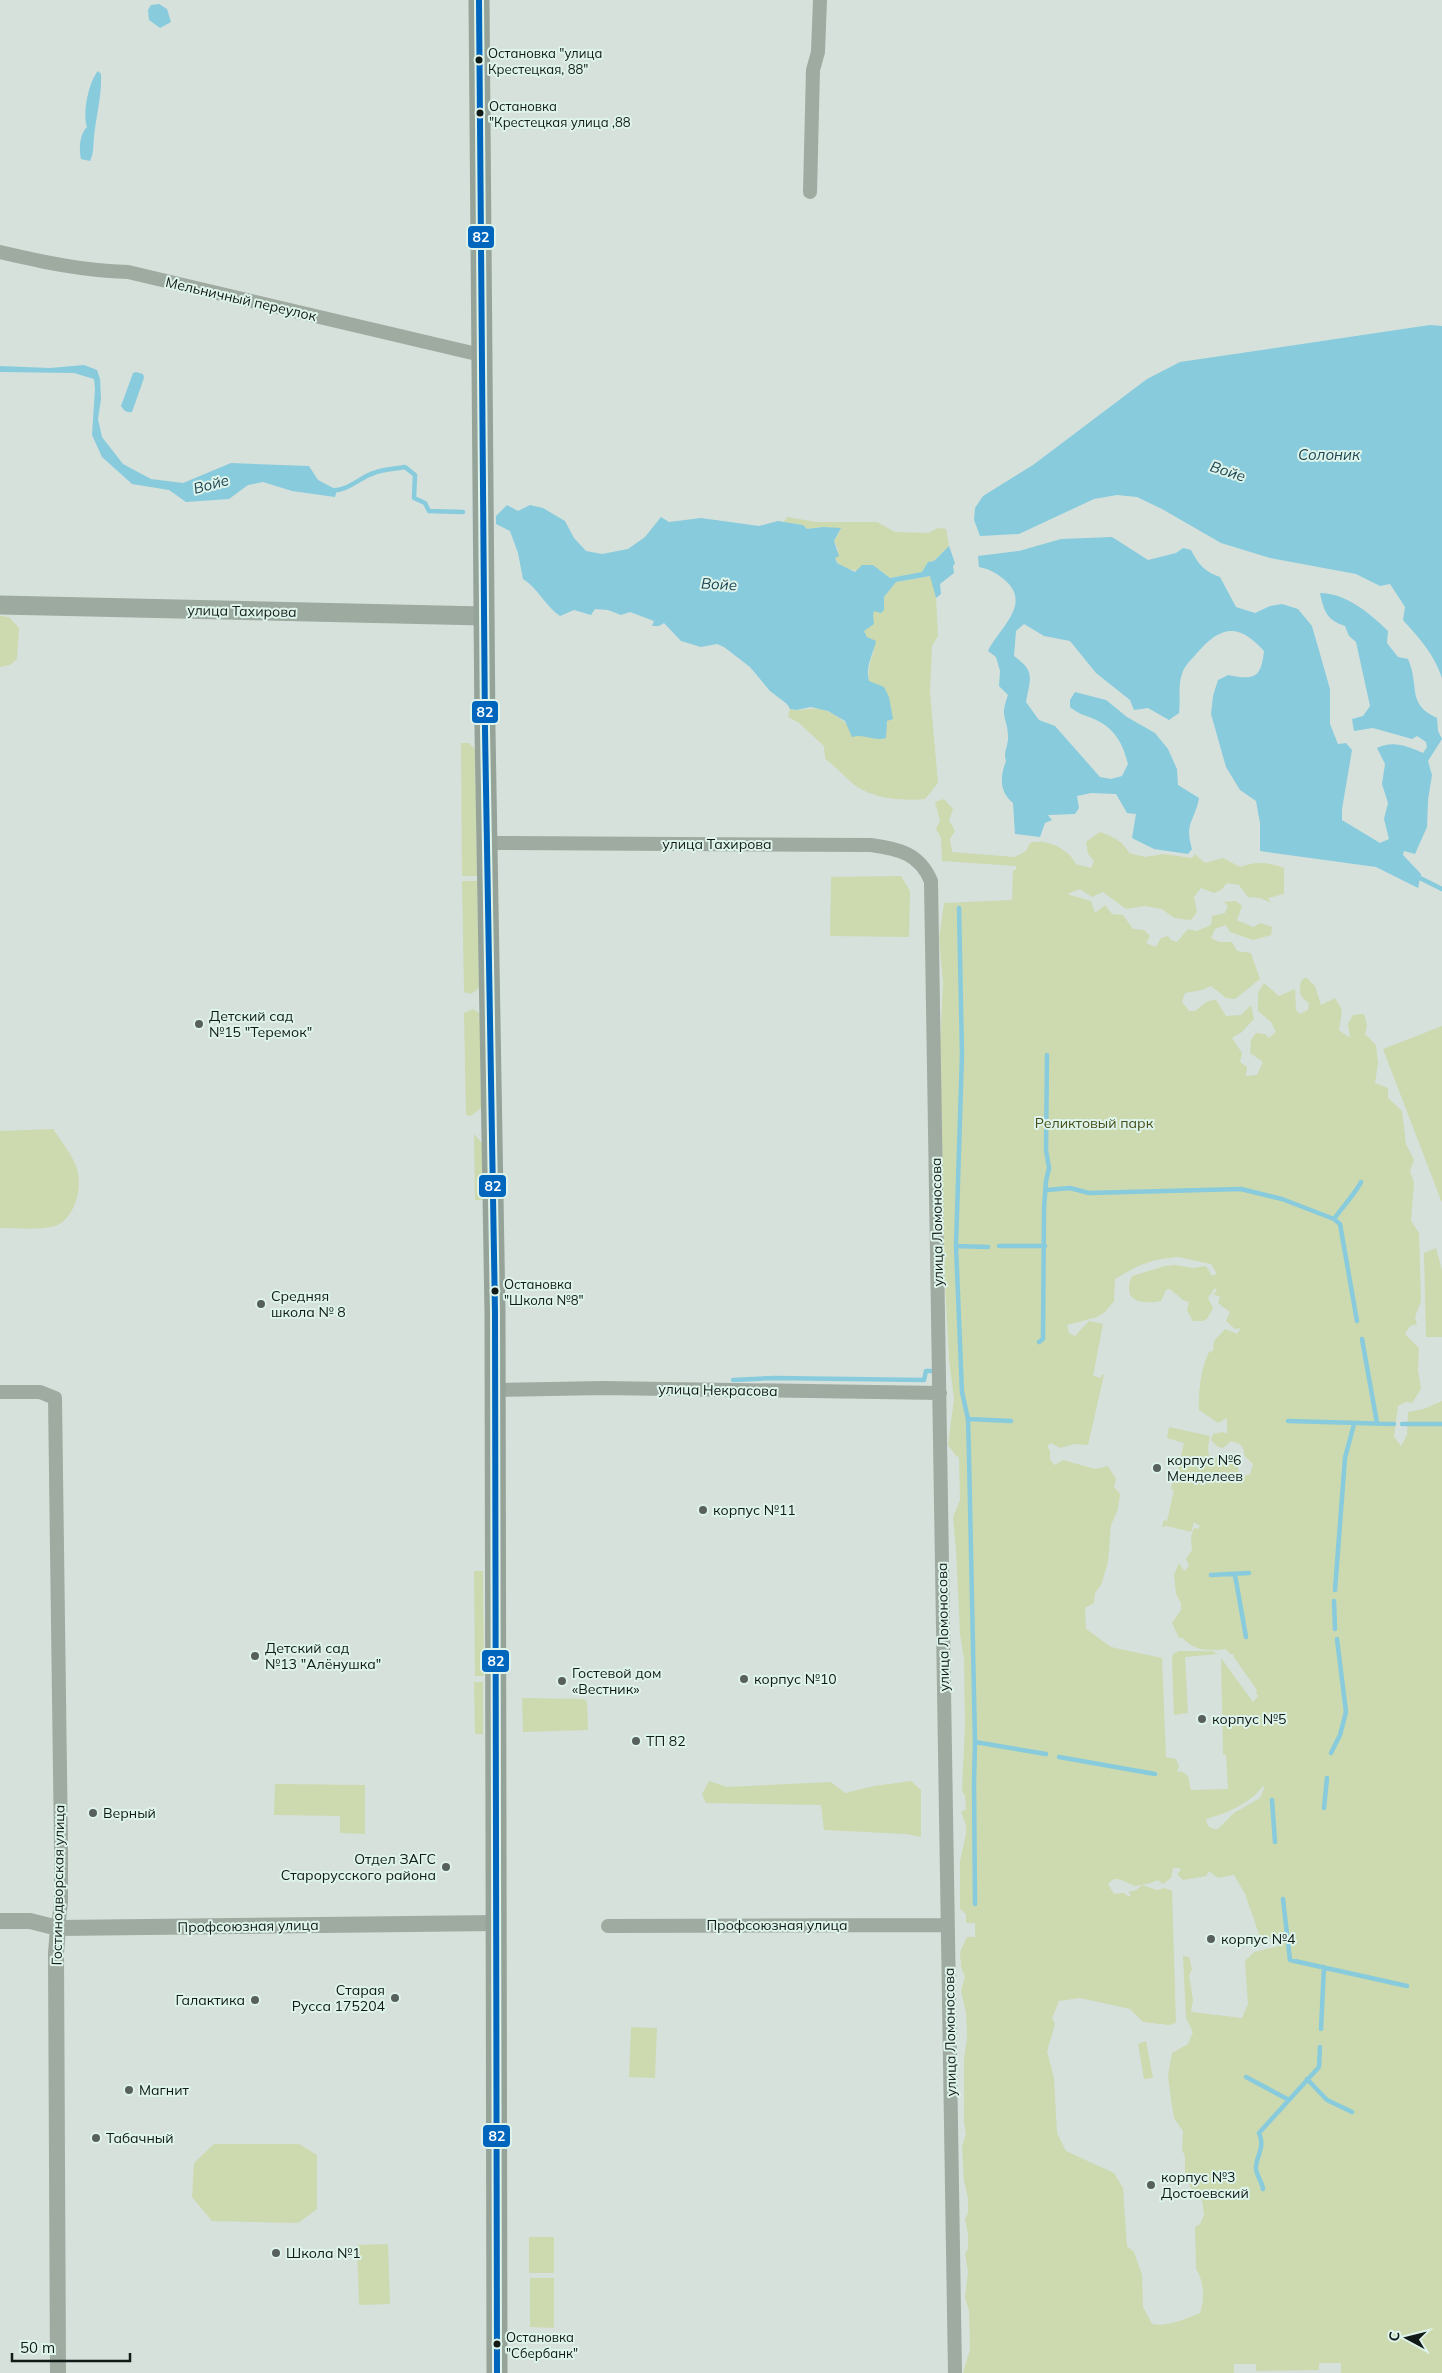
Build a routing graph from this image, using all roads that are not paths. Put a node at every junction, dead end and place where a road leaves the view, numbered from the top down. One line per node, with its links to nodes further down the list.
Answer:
1 (479, 0): 5 (main road)
2 (820, 0): 3 (street)
3 (810, 192)
4 (0, 252): 5 (street, Мельничный переулок)
5 (481, 355): 7 (main road)
6 (0, 605): 7 (main road, улица Тахирова)
7 (484, 616): 8 (main road)
8 (487, 843): 9 (street, улица Тахирова); 10 (main road)
9 (932, 881): 12 (street, улица Ломоносова)
10 (496, 1390): 12 (street, улица Некрасова); 14 (main road)
11 (0, 1392): 17 (street, Гостинодворская улица)
12 (940, 1393): 15 (street, улица Ломоносова)
13 (0, 1921): 17 (street, Профсоюзная улица)
14 (497, 1923): 17 (street, Профсоюзная улица); 19 (main road)
15 (947, 1924): 16 (street, Профсоюзная улица); 20 (street, улица Ломоносова)
16 (608, 1926)
17 (58, 1928): 18 (street, Гостинодворская улица)
18 (58, 2373)
19 (497, 2373)
20 (955, 2373)

